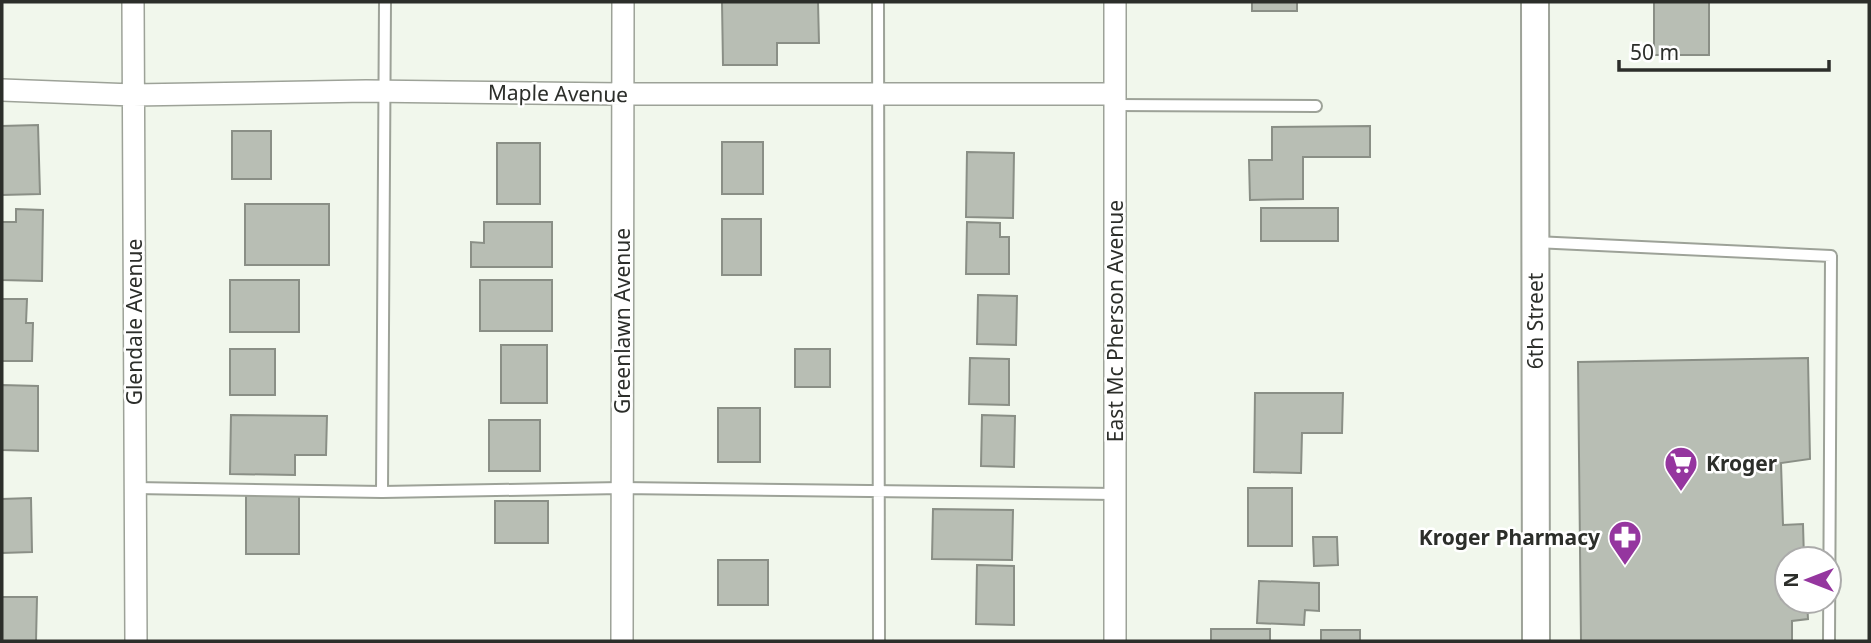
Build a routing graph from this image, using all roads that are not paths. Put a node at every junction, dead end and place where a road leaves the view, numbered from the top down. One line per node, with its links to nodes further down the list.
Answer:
1 (133, 2): 11 (street, Glendale Avenue)
2 (385, 2): 8 (lane)
3 (623, 2): 10 (street, Greenlawn Avenue)
4 (878, 2): 9 (lane)
5 (1115, 2): 12 (street, East Mc Pherson Avenue)
6 (1535, 2): 14 (street, 6th Street)
7 (2, 90): 11 (street, Maple Avenue)
8 (385, 92): 10 (street, Maple Avenue); 11 (street, Maple Avenue); 18 (lane)
9 (877, 93): 10 (street, Maple Avenue); 12 (street, Maple Avenue); 17 (lane)
10 (622, 94): 16 (street, Greenlawn Avenue)
11 (133, 95): 15 (street, Glendale Avenue)
12 (1115, 99): 13 (lane); 19 (street, East Mc Pherson Avenue)
13 (1316, 106)
14 (1535, 242): 24 (street, 6th Street); 25 (lane)
15 (135, 488): 18 (lane); 20 (street, Glendale Avenue)
16 (621, 488): 17 (lane); 18 (lane); 21 (street, Greenlawn Avenue)
17 (878, 490): 19 (lane); 22 (lane)
18 (382, 492)
19 (1115, 494): 23 (street, East Mc Pherson Avenue)
20 (135, 641)
21 (622, 641)
22 (879, 641)
23 (1115, 641)
24 (1536, 641)
25 (1829, 641)

